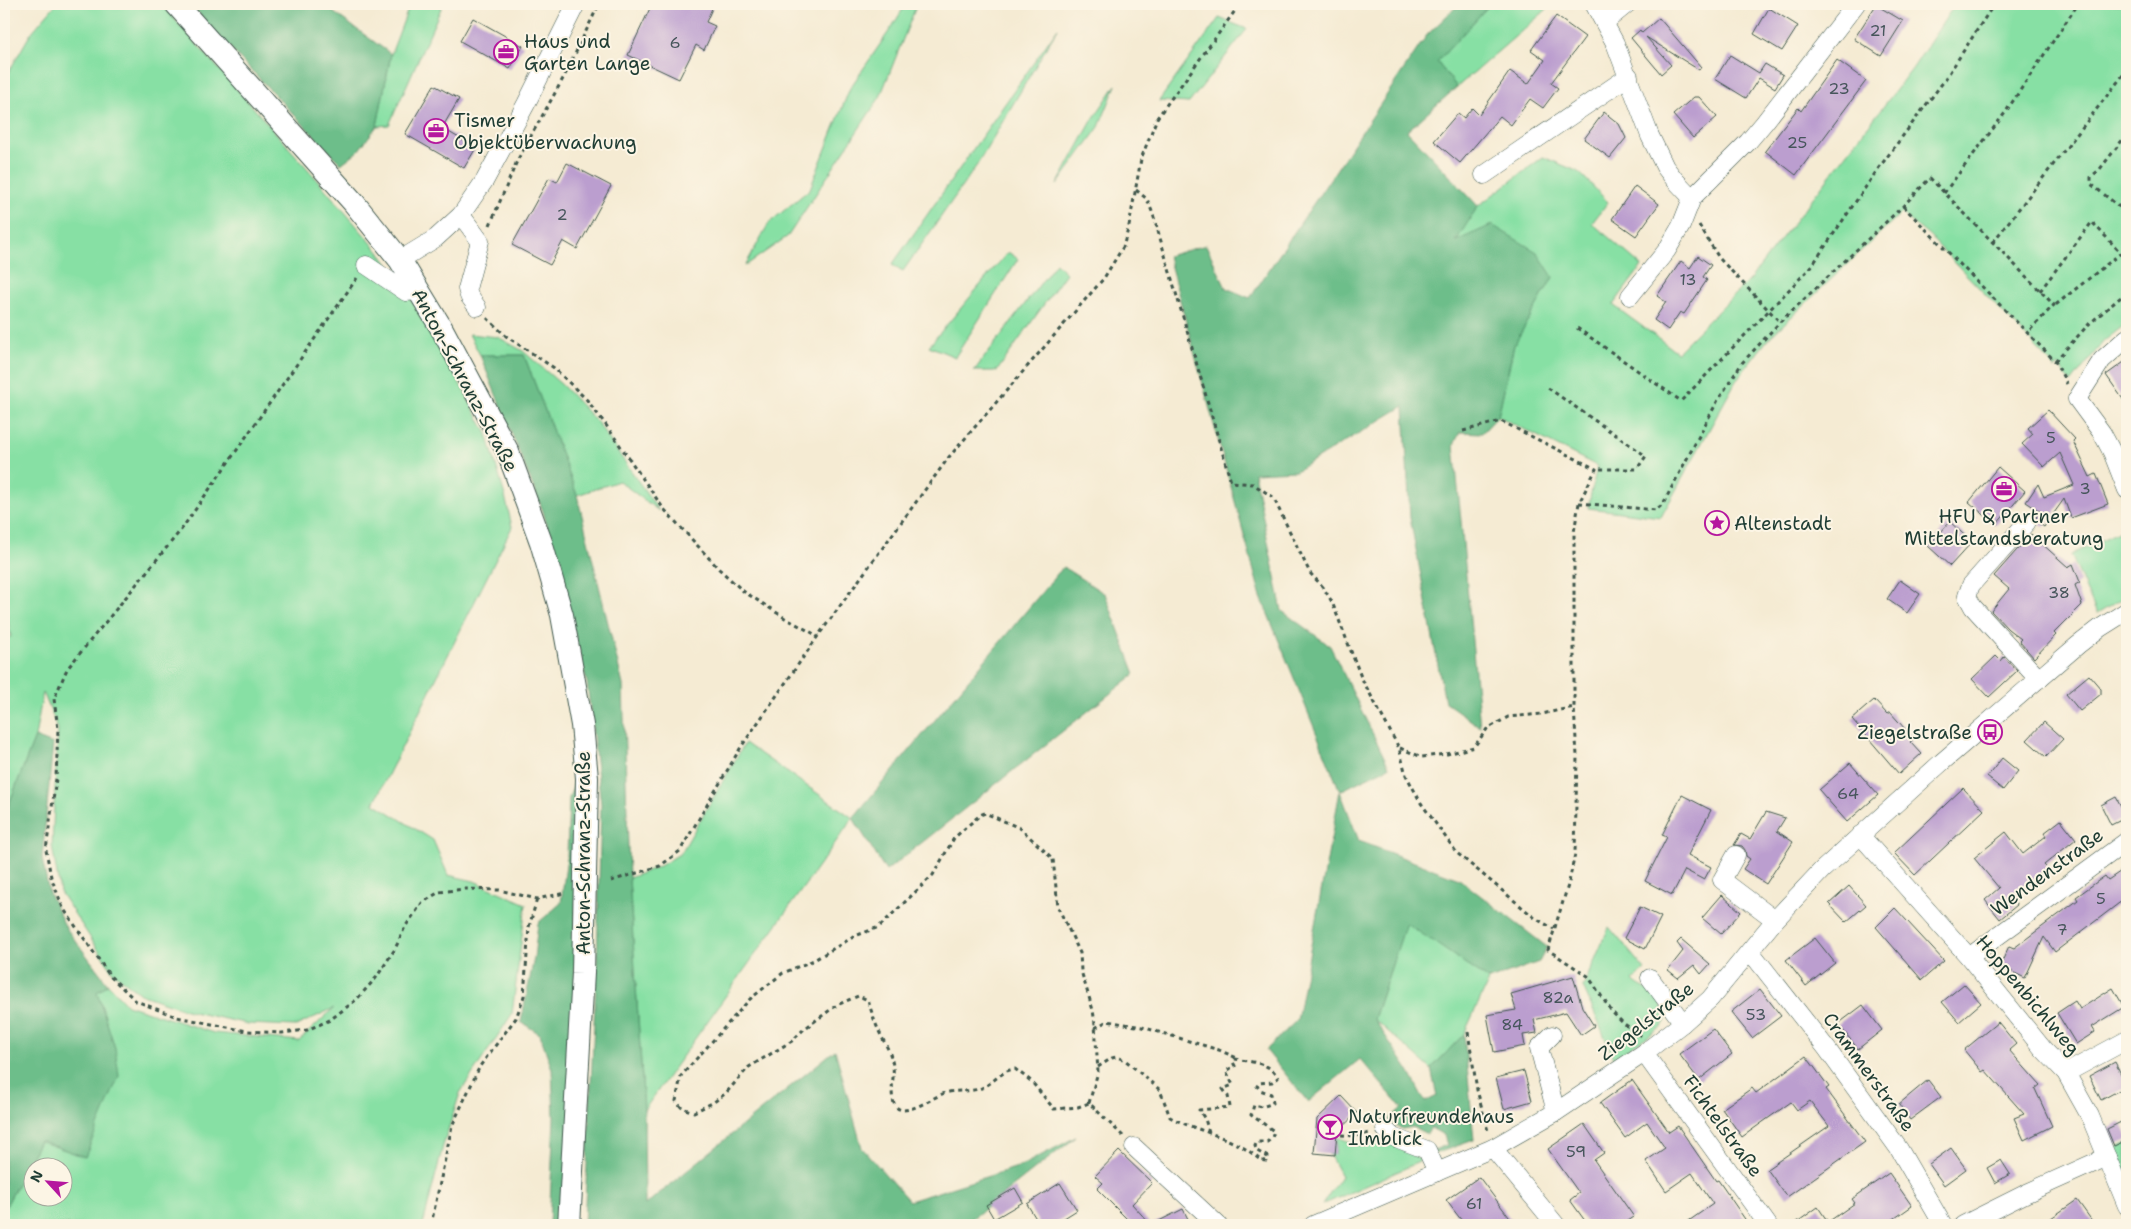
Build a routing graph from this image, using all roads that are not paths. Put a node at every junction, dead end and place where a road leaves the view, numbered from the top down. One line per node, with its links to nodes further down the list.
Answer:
1 (176, 4): 11 (main road, Anton-Schranz-Straße)
2 (576, 4): 10 (street)
3 (1594, 4): 6 (street)
4 (1627, 4): 6 (street)
5 (1856, 4): 9 (street)
6 (1605, 22): 7 (street)
7 (1628, 76): 8 (street); 9 (street)
8 (1484, 176)
9 (1692, 198): 14 (street)
10 (461, 215): 11 (street); 15 (street)
11 (400, 260): 13 (main road, Anton-Schranz-Straße)
12 (366, 265): 13 (street)
13 (419, 291): 41 (main road, Anton-Schranz-Straße)
14 (1630, 296)
15 (477, 307)
16 (2127, 338): 17 (street)
17 (2127, 490)
18 (2027, 522): 20 (street)
19 (2127, 611): 20 (street, Ziegelstraße)
20 (2039, 679): 21 (street, Ziegelstraße)
21 (1860, 835): 24 (street, Ziegelstraße); 26 (street, Hoppenbichlweg)
22 (2127, 841): 26 (street, Wendenstraße)
23 (1736, 855): 24 (street)
24 (1775, 920): 25 (street, Ziegelstraße)
25 (1750, 951): 28 (street, Ziegelstraße); 45 (street, Crammerstraße)
26 (1969, 957): 32 (street, Hoppenbichlweg)
27 (1650, 978): 28 (street)
28 (1683, 1023): 31 (street, Ziegelstraße)
29 (1552, 1035): 33 (street)
30 (2127, 1040): 32 (street)
31 (1649, 1049): 33 (street, Ziegelstraße); 44 (street, Fichtelstraße)
32 (2066, 1073): 37 (street, Hoppenbichlweg)
33 (1556, 1112): 36 (street, Ziegelstraße)
34 (1385, 1129): 38 (street)
35 (1134, 1147): 42 (street)
36 (1493, 1148): 38 (street, Ziegelstraße); 43 (street)
37 (2107, 1157): 39 (street, Hoppenbichlweg); 46 (street)
38 (1437, 1172): 40 (street, Ziegelstraße)
39 (2127, 1206)
40 (1320, 1224)
41 (569, 1225)
42 (1218, 1225)
43 (1556, 1225)
44 (1768, 1225)
45 (1943, 1225)
46 (1963, 1225)

